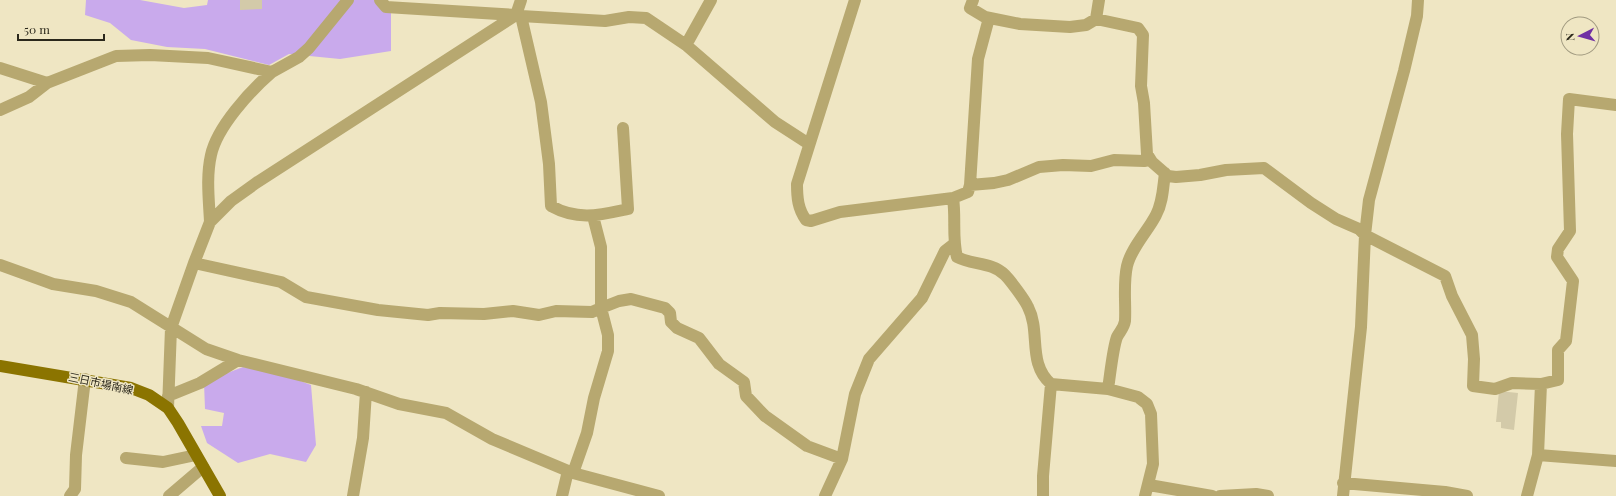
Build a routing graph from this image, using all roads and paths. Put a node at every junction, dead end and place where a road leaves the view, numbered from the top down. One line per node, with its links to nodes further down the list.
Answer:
1 (348, 0): 14 (street)
2 (380, 0): 9 (street)
3 (521, 0): 9 (street)
4 (711, 0): 12 (street)
5 (855, 0): 19 (street)
6 (973, 0): 10 (street)
7 (1099, 0): 11 (street)
8 (1418, 0): 26 (street)
9 (518, 16): 12 (street); 24 (street); 25 (street)
10 (989, 18): 11 (street); 22 (street)
11 (1096, 19): 20 (street)
12 (686, 44): 19 (street)
13 (0, 68): 15 (street)
14 (272, 72): 15 (street); 25 (street)
15 (47, 83): 17 (street)
16 (1616, 105): 36 (street)
17 (0, 110)
18 (623, 128): 24 (street)
19 (809, 144): 23 (street)
20 (1150, 160): 21 (street); 22 (street)
21 (1165, 173): 26 (street); 37 (street)
22 (970, 185): 23 (street)
23 (953, 198): 27 (street)
24 (593, 216): 30 (street)
25 (210, 222): 28 (street)
26 (1365, 235): 36 (street); 47 (street)
27 (954, 244): 35 (street); 43 (street)
28 (194, 263): 30 (street); 31 (street)
29 (0, 264): 31 (street)
30 (601, 308): 43 (street); 46 (street)
31 (171, 328): 32 (street); 39 (street)
32 (238, 360): 38 (street); 39 (street)
33 (0, 366): 34 (main road, 三日市場南線)
34 (85, 379): 39 (main road, 三日市場南線); 49 (street)
35 (1051, 384): 37 (street); 56 (street)
36 (1541, 384): 41 (street)
37 (1108, 389): 48 (street)
38 (366, 392): 46 (street); 52 (street)
39 (168, 402): 40 (main road, 三日市場南線)
40 (196, 455): 42 (street); 45 (main road, 三日市場南線)
41 (1538, 455): 44 (street); 62 (street)
42 (126, 458)
43 (842, 459): 55 (street)
44 (1616, 461)
45 (203, 467): 50 (street); 51 (main road, 三日市場南線)
46 (570, 472): 53 (street); 54 (street)
47 (1343, 483): 60 (street); 61 (street)
48 (1147, 491): 57 (street)
49 (70, 496)
50 (169, 496)
51 (220, 496)
52 (353, 496)
53 (562, 496)
54 (659, 496)
55 (825, 496)
56 (1043, 496)
57 (1212, 496)
58 (1220, 496): 59 (street)
59 (1268, 496)
60 (1342, 496)
61 (1467, 496)
62 (1527, 496)

